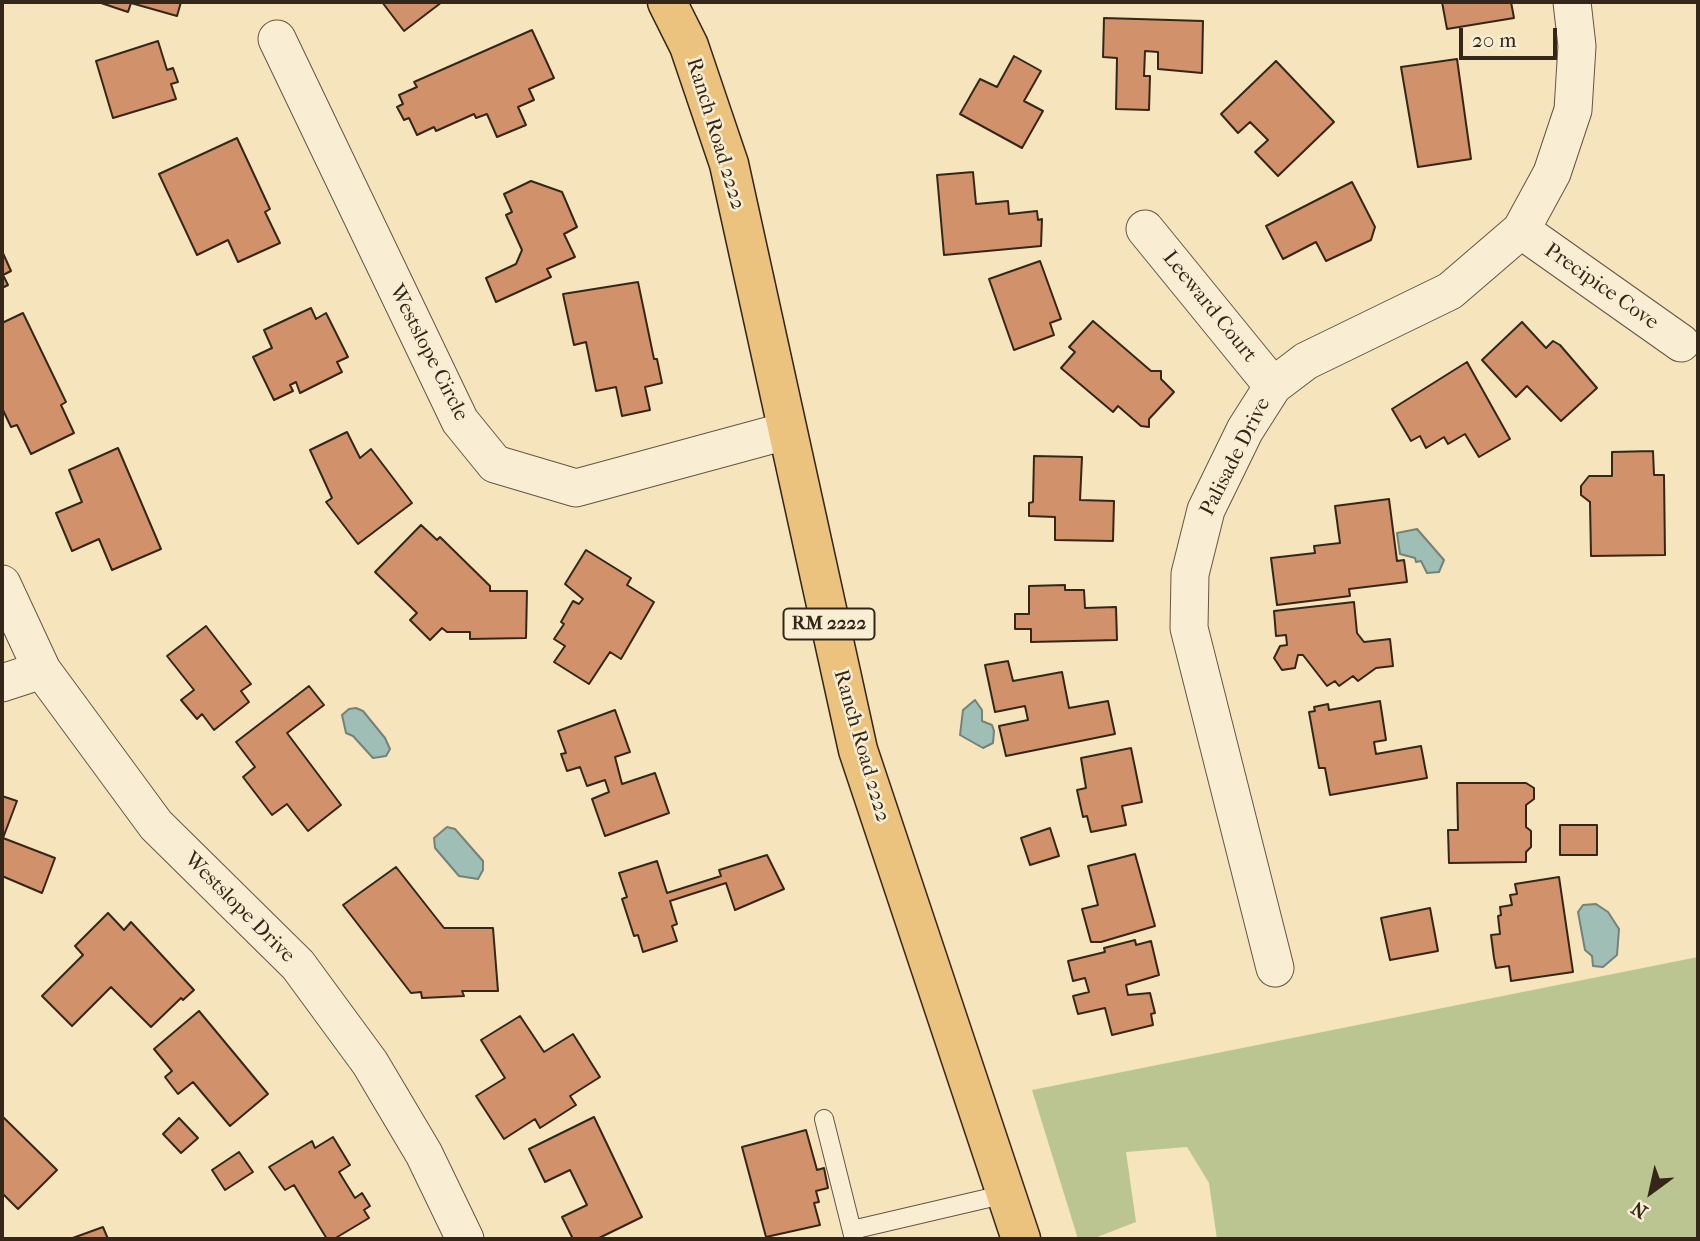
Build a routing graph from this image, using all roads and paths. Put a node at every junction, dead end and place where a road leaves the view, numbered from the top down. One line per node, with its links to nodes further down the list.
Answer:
1 (667, 2): 8 (main road, Ranch Road 2222 / RM 2222)
2 (1572, 2): 5 (street, Palisade Drive)
3 (277, 39): 8 (street, Westslope Circle)
4 (1145, 229): 7 (street, Leeward Court)
5 (1521, 230): 6 (street, Precipice Cove); 7 (street, Palisade Drive)
6 (1681, 343)
7 (1273, 386): 12 (street, Palisade Drive)
8 (786, 431): 14 (main road, Ranch Road 2222 / RM 2222)
9 (2, 584): 10 (street, Westslope Drive)
10 (42, 670): 11 (street); 16 (street, Westslope Drive)
11 (2, 683)
12 (1275, 968)
13 (824, 1119): 15 (lane)
14 (1006, 1194): 15 (lane); 17 (main road, Ranch Road 2222 / RM 2222)
15 (853, 1235)
16 (465, 1239)
17 (1021, 1239)

